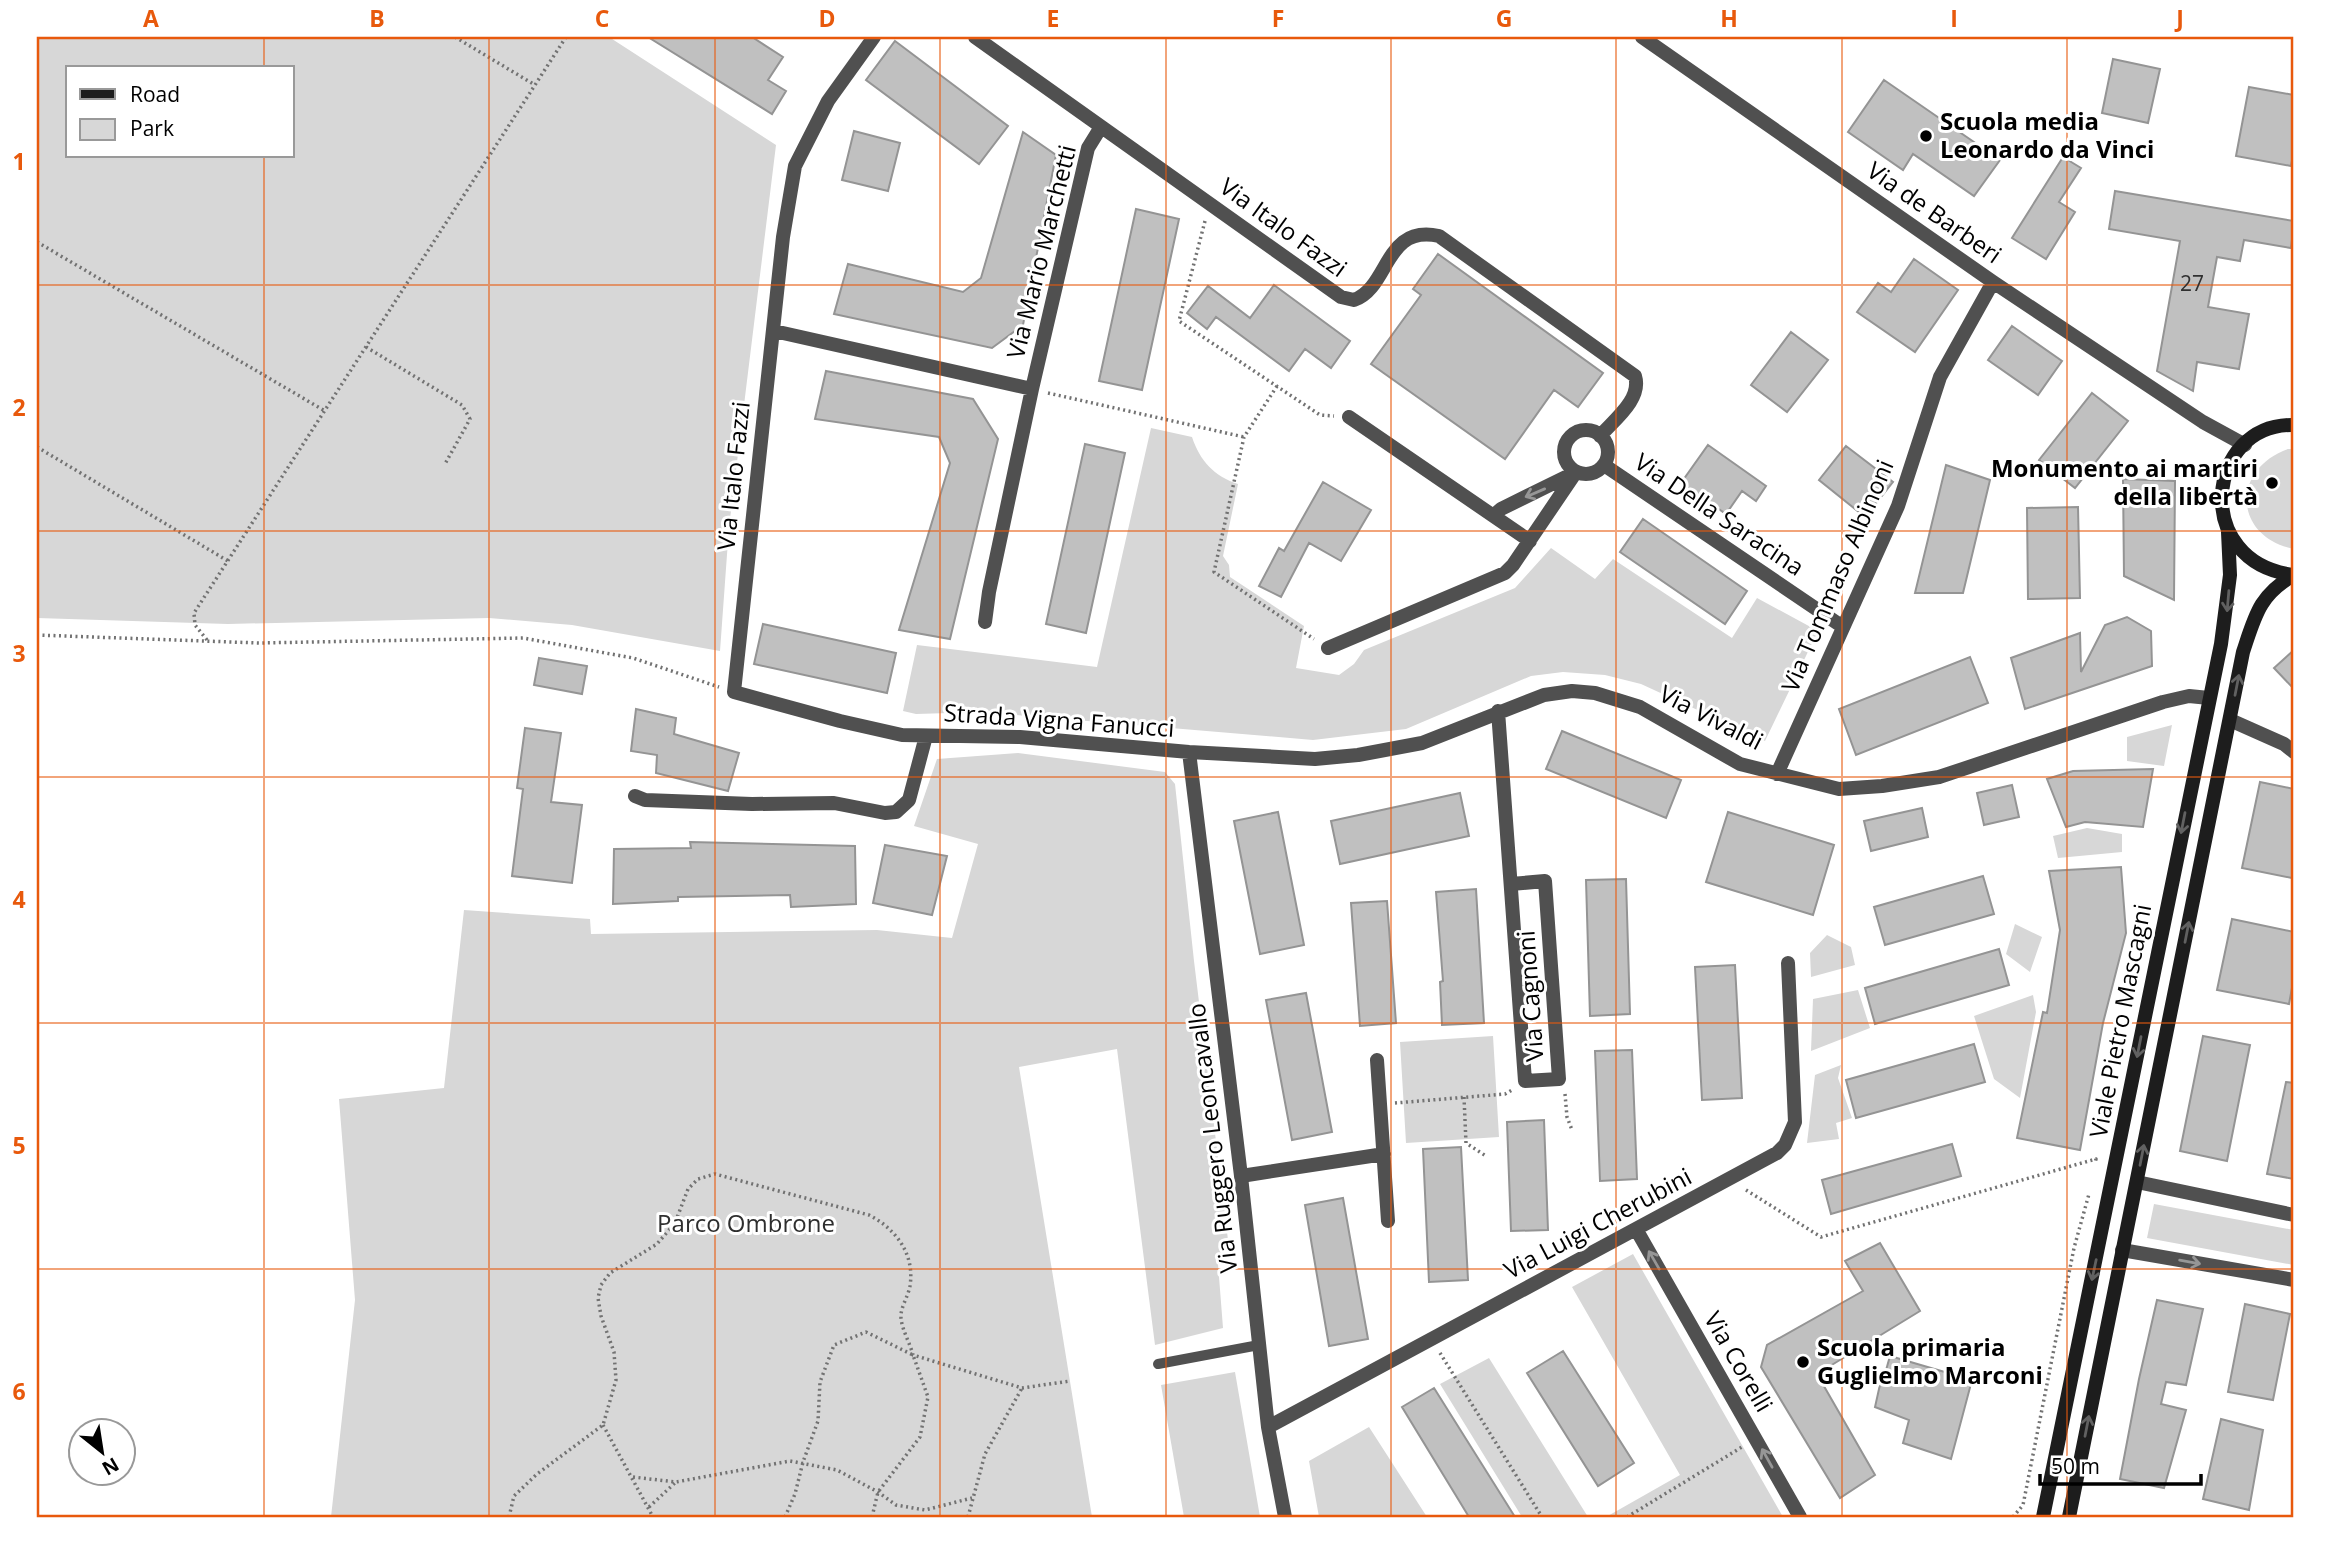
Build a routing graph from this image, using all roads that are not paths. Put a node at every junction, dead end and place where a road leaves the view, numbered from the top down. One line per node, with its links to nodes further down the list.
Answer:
1 (874, 37): 6 (street, Via Italo Fazzi)
2 (975, 37): 4 (street, Via Italo Fazzi)
3 (1642, 37): 5 (street, Via de Barberi)
4 (1101, 127): 7 (street, Via Mario Marchetti); 12 (street, Via Italo Fazzi)
5 (1993, 282): 13 (street, Via de Barberi); 21 (street, Via Tommaso Albinoni)
6 (774, 331): 7 (street, Via Mario Marchetti); 23 (street, Via Italo Fazzi)
7 (1031, 389): 20 (street, Via Mario Marchetti)
8 (2294, 414): 11 (main road)
9 (1349, 417): 16 (street)
10 (2294, 425): 11 (main road)
11 (2269, 430): 13 (main road)
12 (1600, 436): 14 (street, Via Della Saracina); 15 (street)
13 (2245, 445): 17 (main road, Viale Pietro Mascagni)
14 (1604, 465): 15 (street, Via Della Saracina); 21 (street, Via Della Saracina)
15 (1576, 472): 16 (street, Via Della Saracina, one-way to 16); 18 (street)
16 (1494, 515): 18 (street)
17 (2228, 532): 19 (main road); 24 (main road, Viale Pietro Mascagni, one-way to 24)
18 (1530, 541): 22 (street)
19 (2294, 575): 26 (main road, Viale Pietro Mascagni, one-way to 19)
20 (985, 622)
21 (1843, 627): 30 (street, Via Tommaso Albinoni)
22 (1328, 648)
23 (734, 692): 27 (street, Strada Vigna Fanucci)
24 (2209, 698): 30 (street, Via Vivaldi); 48 (main road, Viale Pietro Mascagni, one-way to 48)
25 (1498, 711): 28 (street, Via Vivaldi); 30 (street, Via Vivaldi); 32 (street, Via Cagnoni)
26 (2230, 720): 29 (street); 37 (main road, Viale Pietro Mascagni, one-way to 26)
27 (926, 736): 28 (street, Strada Vigna Fanucci); 31 (street, Strada Vigna Fanucci)
28 (1189, 752): 36 (street, Via Ruggero Leoncavallo)
29 (2294, 752)
30 (1777, 774)
31 (635, 796)
32 (1511, 884): 32 (street, Via Cagnoni)
33 (1788, 963): 40 (street, Via Luigi Cherubini)
34 (1377, 1060): 35 (street)
35 (1384, 1154): 36 (street); 39 (street)
36 (1241, 1177): 43 (street, Via Ruggero Leoncavallo)
37 (2137, 1182): 38 (street); 41 (main road, Viale Pietro Mascagni)
38 (2294, 1215)
39 (1388, 1221)
40 (1636, 1229): 45 (street, Via Luigi Cherubini); 47 (street, Via Corelli, one-way to 40)
41 (2122, 1250): 42 (street, one-way to 42); 49 (main road, Viale Pietro Mascagni, one-way to 41)
42 (2294, 1280)
43 (1259, 1345): 44 (lane); 45 (street, Via Ruggero Leoncavallo)
44 (1158, 1364)
45 (1268, 1427): 46 (street, Via Ruggero Leoncavallo)
46 (1285, 1517)
47 (1800, 1517)
48 (2043, 1517)
49 (2069, 1517)

